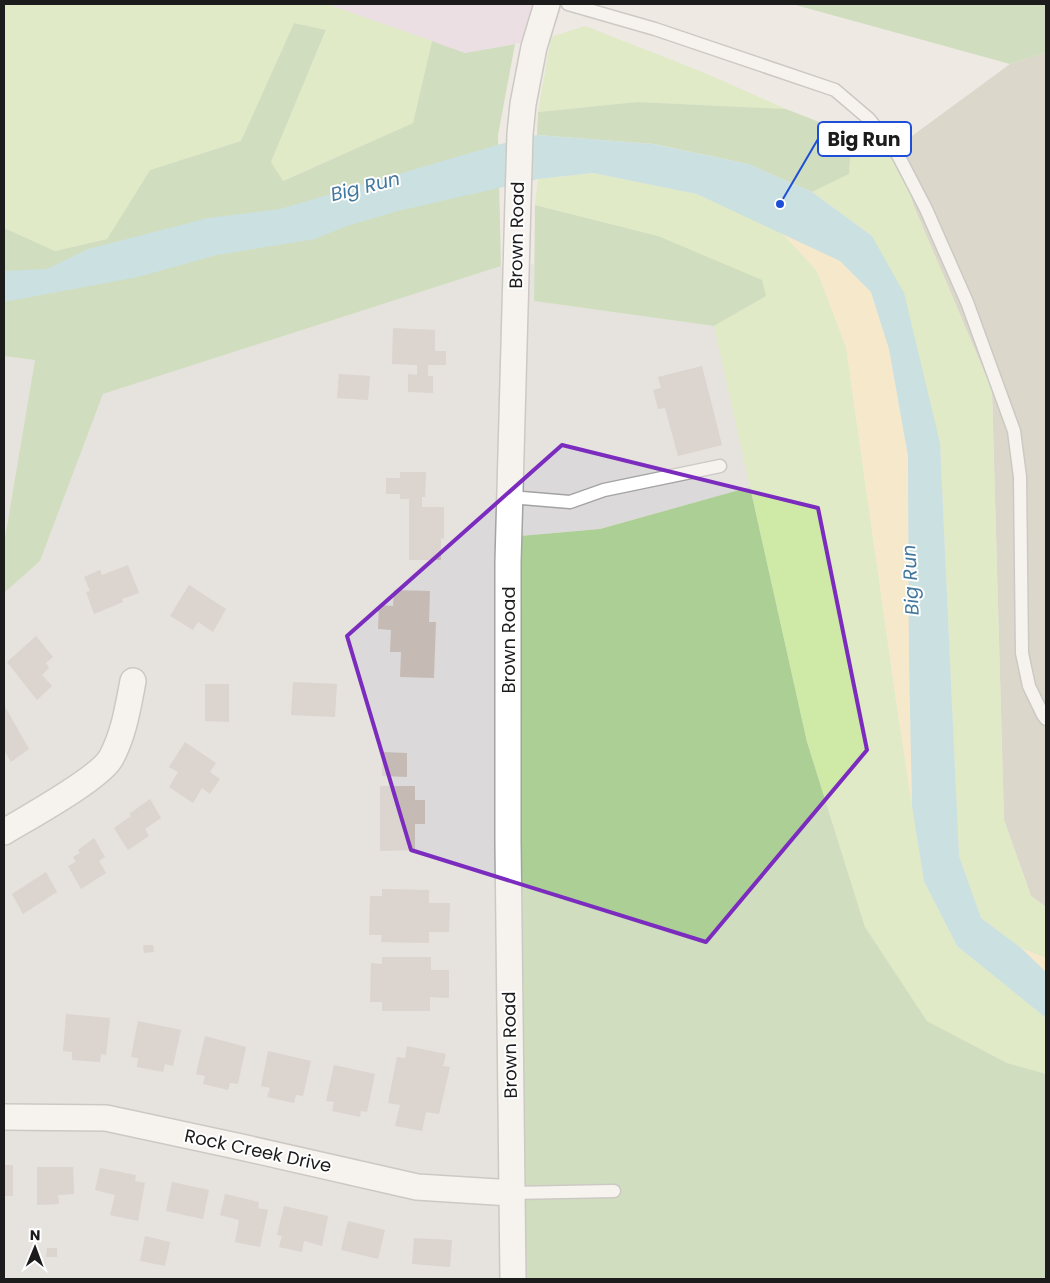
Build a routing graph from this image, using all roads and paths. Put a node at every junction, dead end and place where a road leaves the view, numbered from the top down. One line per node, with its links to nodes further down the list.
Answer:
1 (547, 4): 4 (street, Brown Road)
2 (568, 4): 6 (lane)
3 (720, 466): 4 (lane)
4 (510, 497): 10 (street, Brown Road)
5 (133, 681): 7 (street)
6 (1046, 719)
7 (4, 832)
8 (4, 1117): 10 (street, Rock Creek Drive)
9 (614, 1191): 10 (lane)
10 (512, 1193): 11 (street, Brown Road)
11 (512, 1279)

